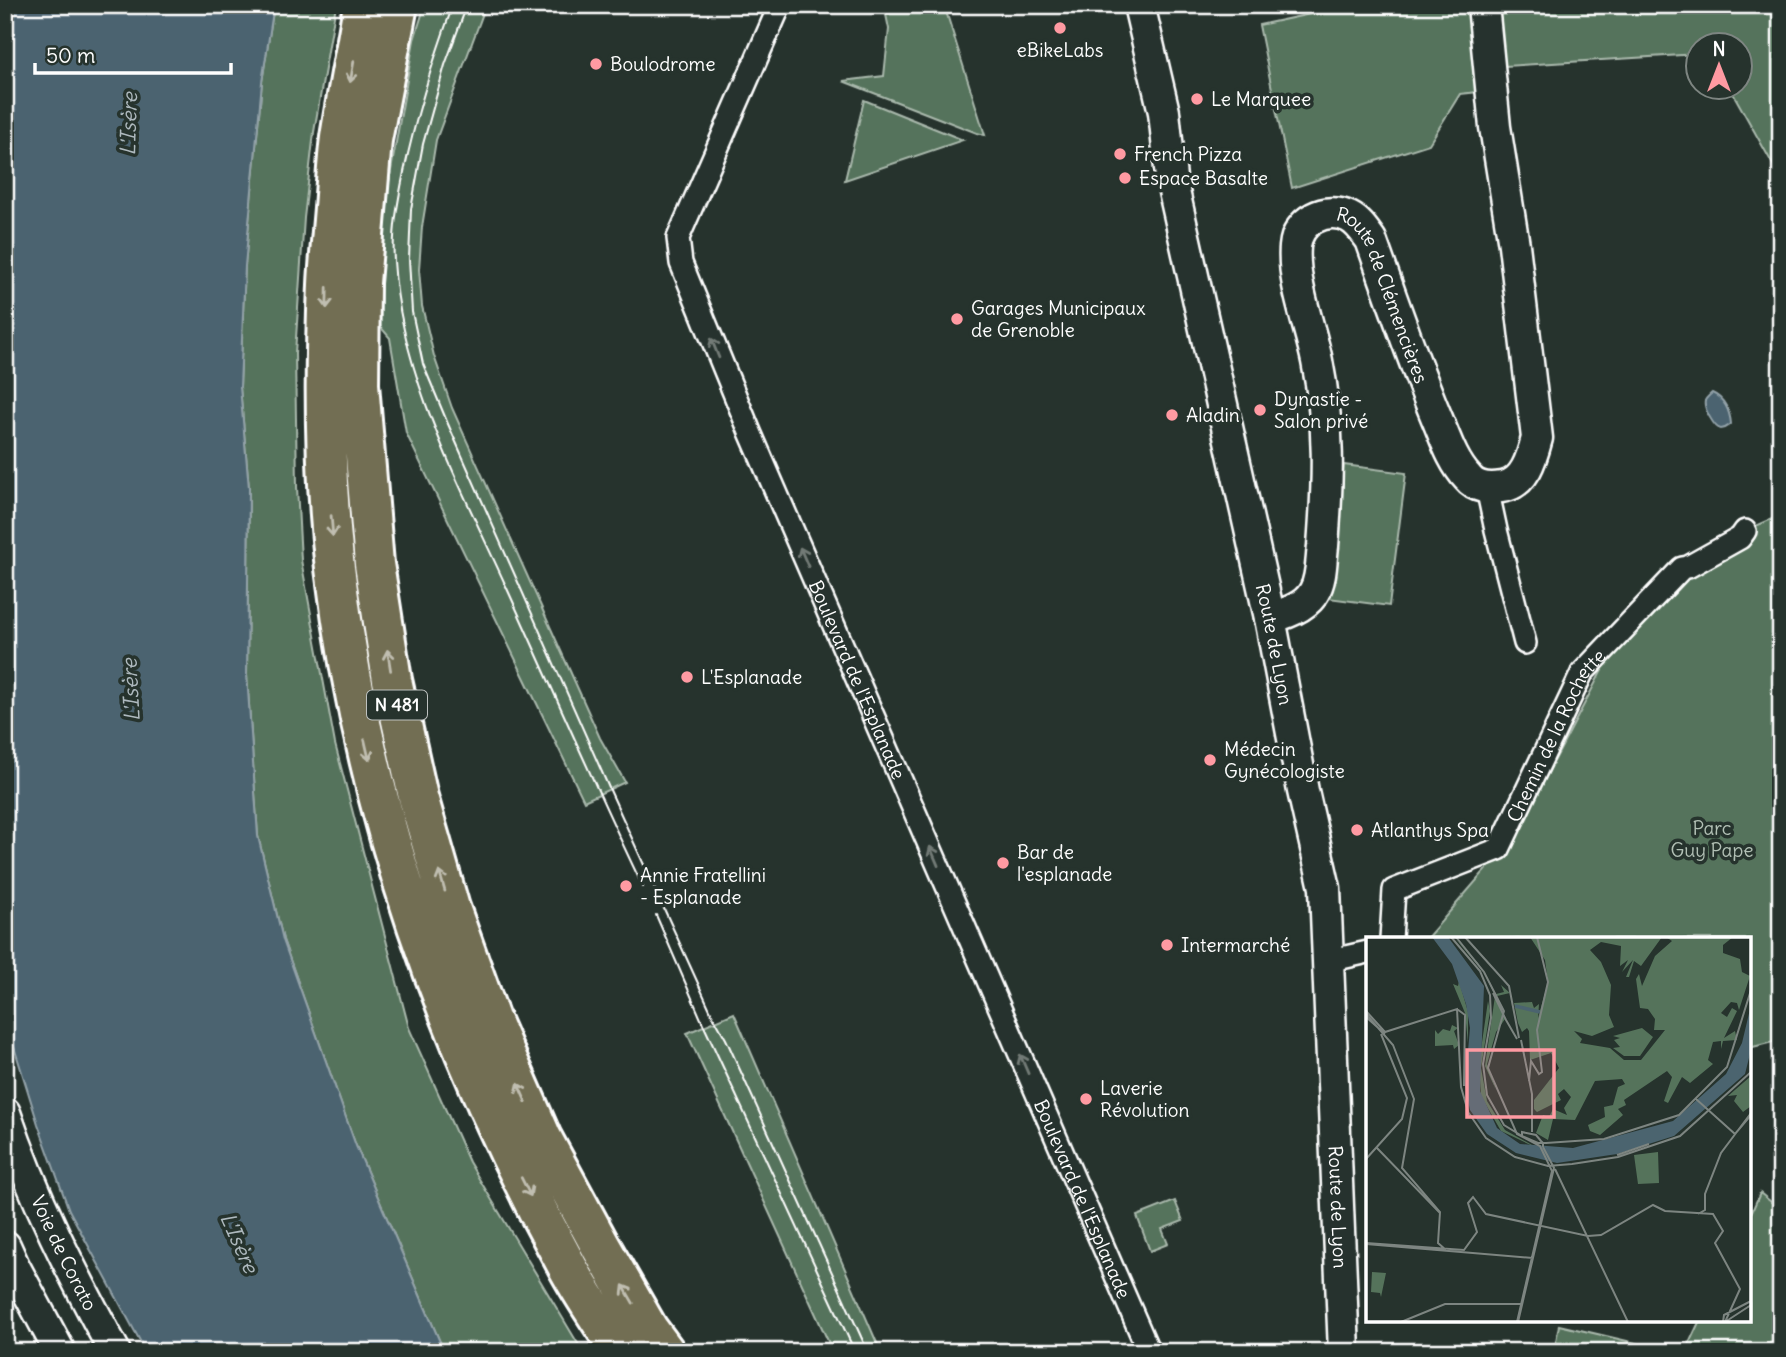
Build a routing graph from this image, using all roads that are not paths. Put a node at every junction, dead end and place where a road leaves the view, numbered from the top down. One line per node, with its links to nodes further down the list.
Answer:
1 (363, 5): 20 (highway, N 481, one-way to 20)
2 (398, 5): 21 (highway, N 481, one-way to 2)
3 (780, 5): 22 (street, Boulevard de l'Esplanade, one-way to 3)
4 (1120, 5): 7 (street)
5 (1139, 5): 7 (street, Route de Lyon)
6 (1483, 5): 8 (street)
7 (1168, 155): 10 (street, Route de Lyon)
8 (1487, 488): 10 (street, Route de Clémencières); 11 (street)
9 (1745, 531): 12 (street, Chemin de la Rochette)
10 (1270, 618): 14 (street, Route de Lyon)
11 (1525, 643)
12 (1391, 937)
13 (1366, 952): 14 (street)
14 (1328, 961): 23 (street, Route de Lyon)
15 (5, 1113): 19 (street, Voie de Corato)
16 (9, 1256): 17 (street); 18 (street)
17 (38, 1352)
18 (60, 1352)
19 (115, 1352)
20 (621, 1352)
21 (665, 1352)
22 (1149, 1352)
23 (1344, 1352)

